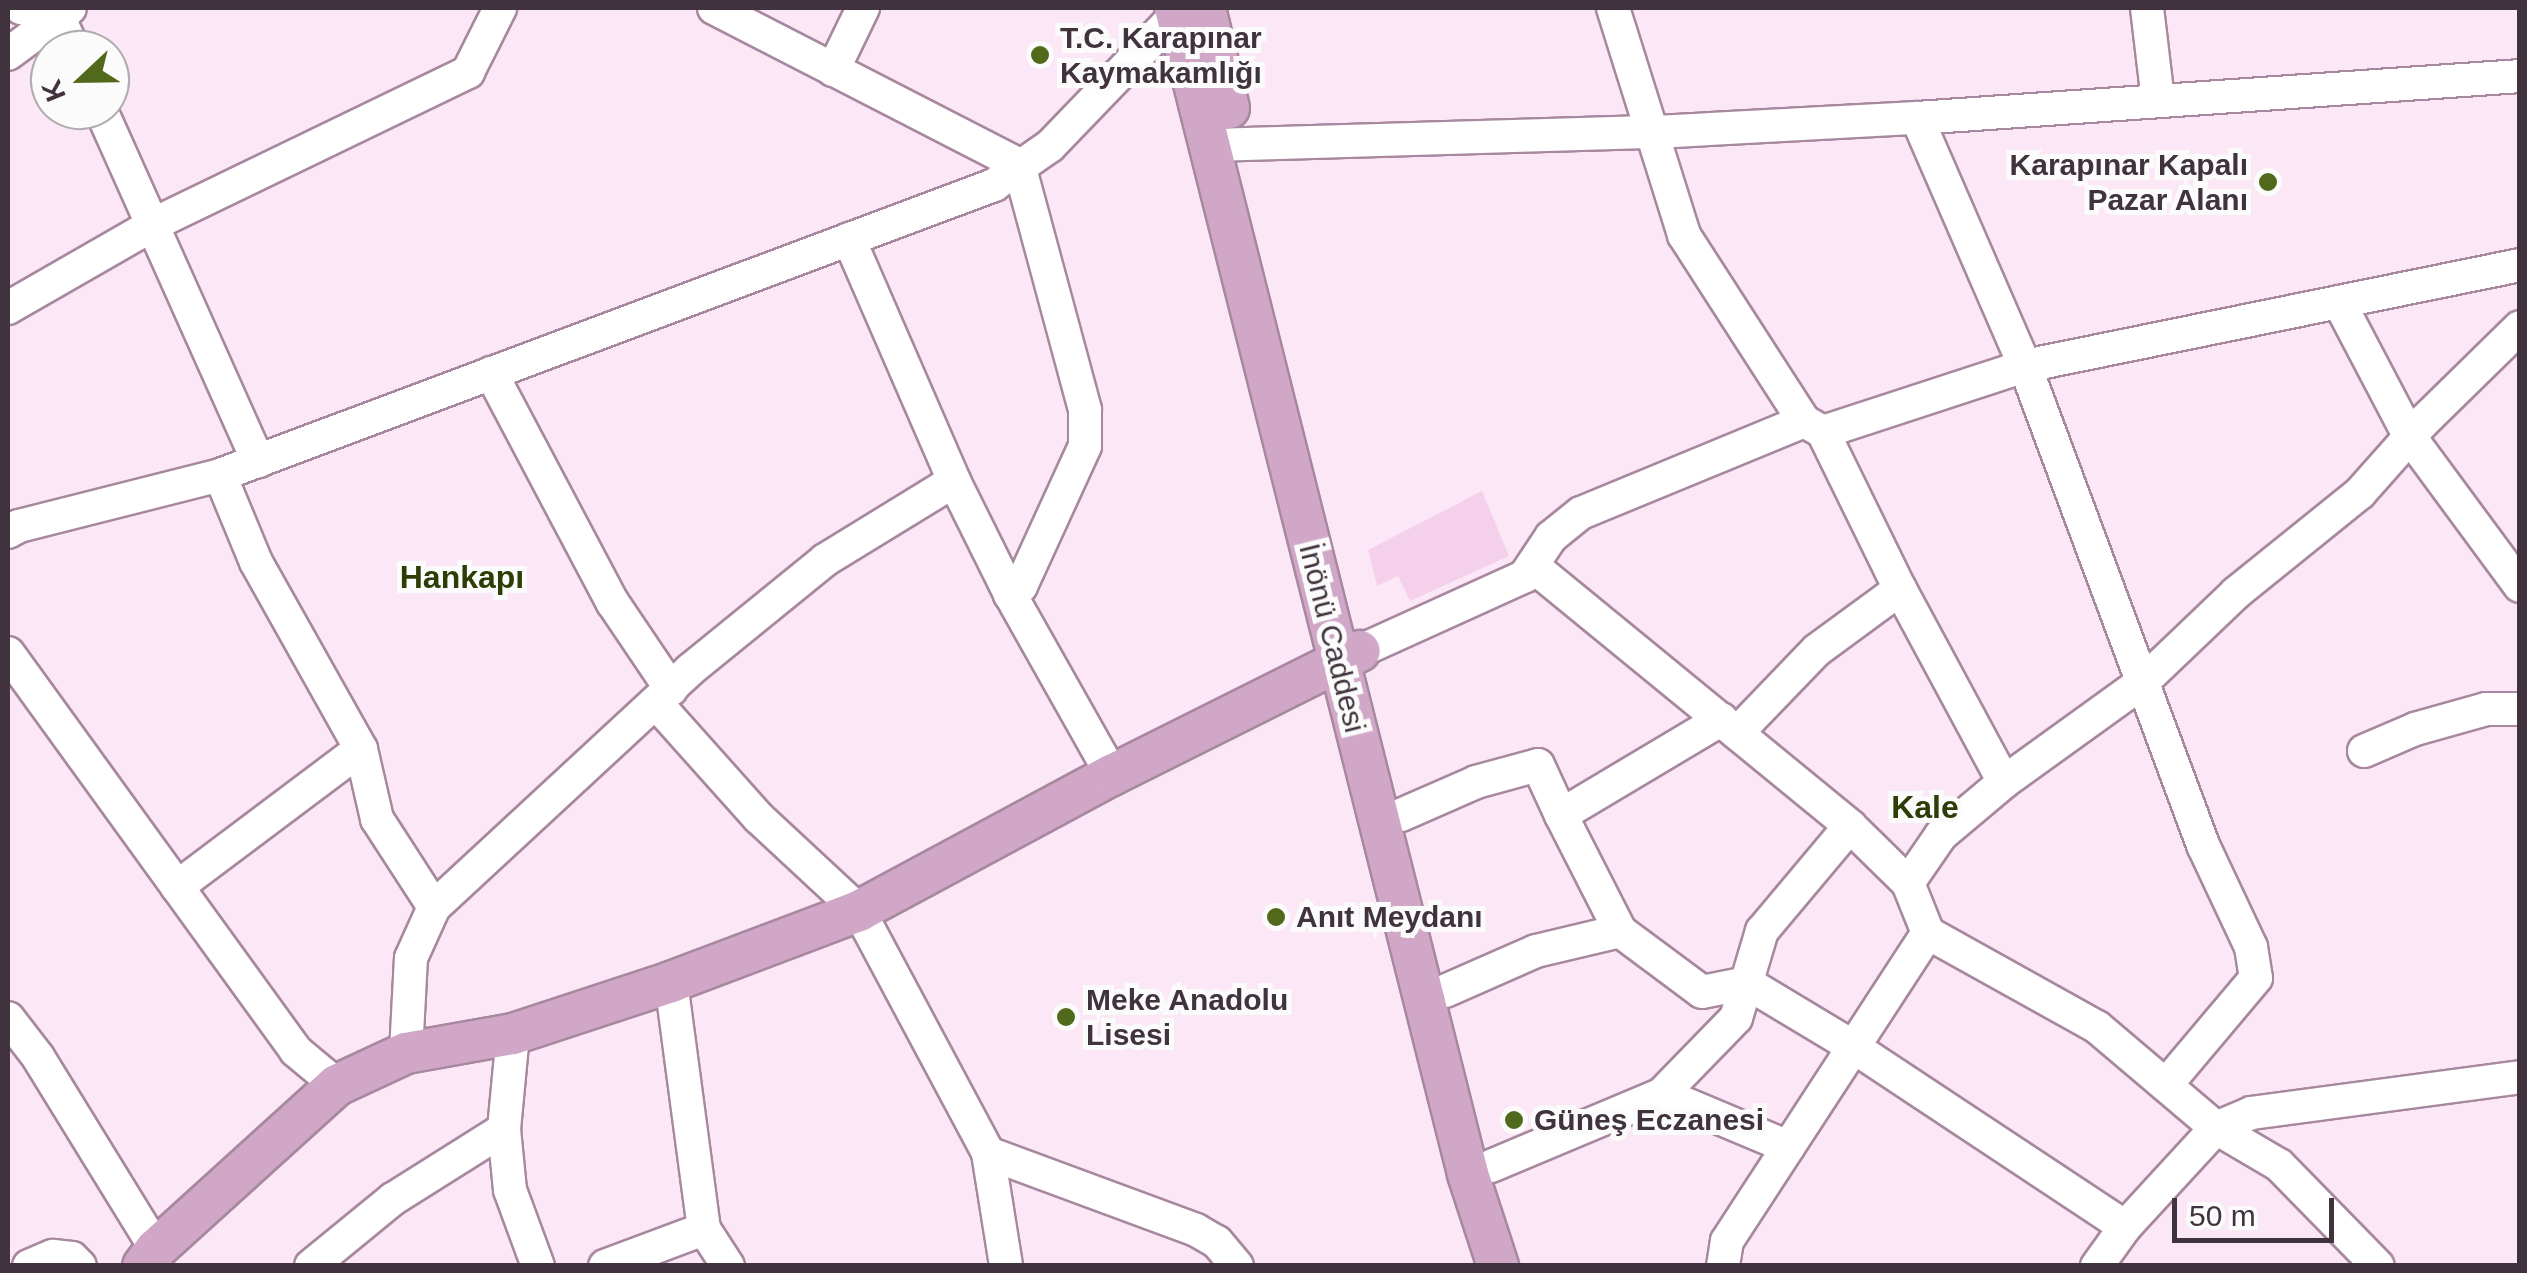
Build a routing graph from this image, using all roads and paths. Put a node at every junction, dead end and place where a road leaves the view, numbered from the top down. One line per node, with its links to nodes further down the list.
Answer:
1 (21, 8): 8 (street)
2 (500, 8): 18 (street)
3 (714, 8): 10 (street)
4 (864, 8): 10 (street)
5 (1614, 8): 15 (street)
6 (2147, 8): 12 (street)
7 (1185, 10): 16 (main road, İnönü Caddesi); 17 (street)
8 (64, 12): 9 (street)
9 (8, 54)
10 (833, 70): 17 (street)
11 (2520, 76): 12 (street)
12 (2158, 100): 13 (street)
13 (1917, 118): 15 (street); 24 (street)
14 (111, 130): 18 (street)
15 (1656, 132): 16 (street); 26 (street)
16 (1225, 144): 37 (main road, İnönü Caddesi)
17 (1019, 165): 19 (street); 35 (street)
18 (154, 224): 22 (street); 28 (street)
19 (849, 239): 25 (street); 30 (street)
20 (2520, 264): 21 (street)
21 (2339, 302): 24 (street); 27 (street)
22 (8, 308)
23 (2520, 327): 27 (street)
24 (2025, 366): 26 (street); 38 (street)
25 (491, 373): 28 (street); 39 (street)
26 (1814, 426): 32 (street); 34 (street)
27 (2410, 437): 33 (street); 38 (street)
28 (258, 461): 29 (street)
29 (220, 475): 31 (street); 42 (street)
30 (954, 481): 35 (street); 39 (street)
31 (8, 532)
32 (1534, 567): 37 (street); 41 (street)
33 (2520, 586)
34 (1900, 588): 41 (street); 45 (street)
35 (1010, 594): 44 (street)
36 (8, 653): 50 (street)
37 (1349, 656): 44 (main road); 47 (main road, İnönü Caddesi); 83 (main road, İnönü Caddesi)
38 (2144, 682): 45 (street); 64 (street)
39 (664, 697): 51 (street); 52 (street)
40 (2520, 709): 43 (street)
41 (1730, 726): 46 (street); 48 (street)
42 (361, 749): 50 (street); 51 (street)
43 (2364, 751)
44 (1112, 775): 52 (main road)
45 (2004, 782): 49 (street)
46 (1561, 814): 47 (street); 53 (street)
47 (1401, 815): 57 (main road, İnönü Caddesi)
48 (1850, 826): 49 (street); 56 (street)
49 (1908, 882): 54 (street)
50 (176, 886): 63 (street)
51 (434, 907): 61 (street)
52 (859, 911): 55 (main road); 69 (street)
53 (1620, 932): 56 (street); 57 (street)
54 (1928, 933): 60 (street); 64 (street)
55 (671, 982): 59 (main road); 72 (street)
56 (1747, 983): 60 (street); 65 (street)
57 (1444, 991): 70 (main road, İnönü Caddesi)
58 (8, 1018): 73 (street)
59 (513, 1034): 61 (main road); 67 (street)
60 (1855, 1048): 68 (street); 71 (street)
61 (406, 1053): 63 (main road)
62 (2520, 1077): 66 (street)
63 (337, 1085): 73 (main road)
64 (2166, 1085): 66 (street)
65 (1662, 1094): 68 (street); 70 (street)
66 (2216, 1128): 71 (street); 86 (street)
67 (504, 1129): 77 (street); 78 (street)
68 (1788, 1146): 74 (street)
69 (988, 1152): 81 (street); 82 (street)
70 (1491, 1166): 84 (main road, İnönü Caddesi)
71 (2125, 1227): 85 (street)
72 (704, 1229): 79 (street); 80 (street)
73 (150, 1257)
74 (1722, 1265)
75 (30, 1266): 76 (street)
76 (80, 1266)
77 (311, 1266)
78 (538, 1266)
79 (605, 1266)
80 (728, 1266)
81 (1006, 1266)
82 (1237, 1266)
83 (1498, 1266)
84 (1522, 1266)
85 (2096, 1266)
86 (2378, 1266)

